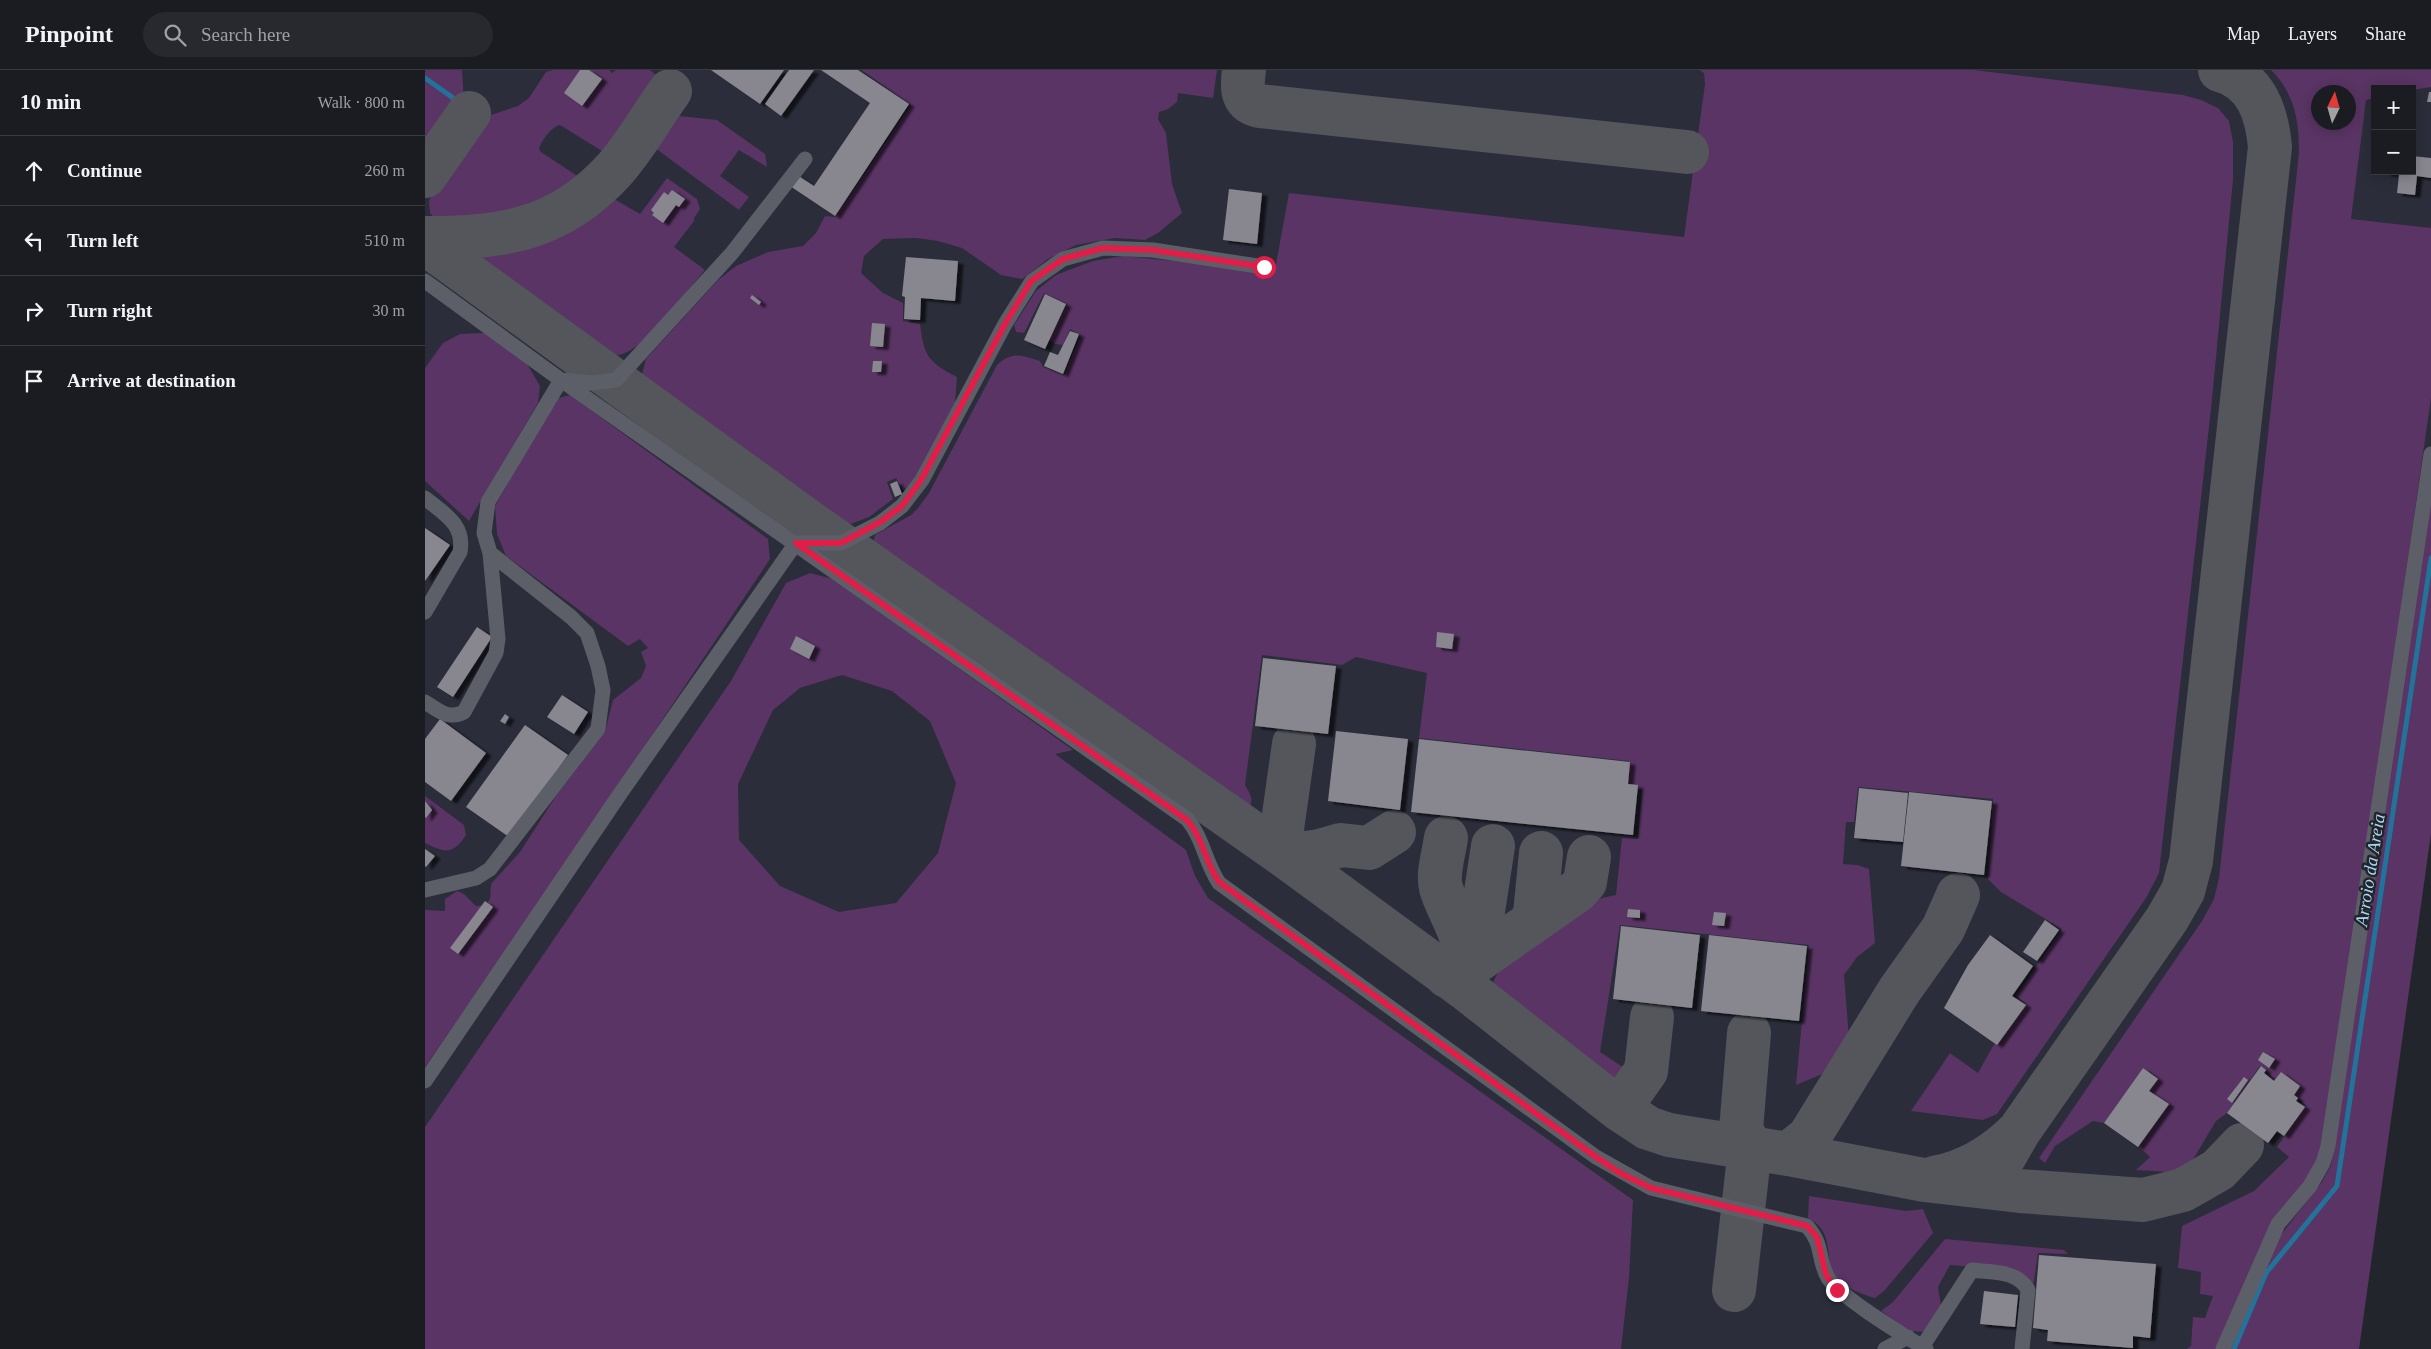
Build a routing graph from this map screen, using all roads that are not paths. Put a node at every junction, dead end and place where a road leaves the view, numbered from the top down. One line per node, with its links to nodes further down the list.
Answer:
1 (805, 158): 4 (lane)
2 (1264, 267): 7 (lane)
3 (425, 281): 4 (lane)
4 (561, 380): 7 (lane); 8 (lane)
5 (2431, 454): 17 (lane)
6 (425, 498): 9 (lane)
7 (796, 543): 12 (lane); 13 (lane)
8 (490, 553): 10 (lane); 11 (lane)
9 (425, 612)
10 (425, 702)
11 (425, 890)
12 (425, 1081)
13 (1908, 1337): 14 (lane); 15 (lane)
14 (1924, 1348): 16 (lane)
15 (1885, 1349)
16 (2022, 1349)
17 (2223, 1349)

